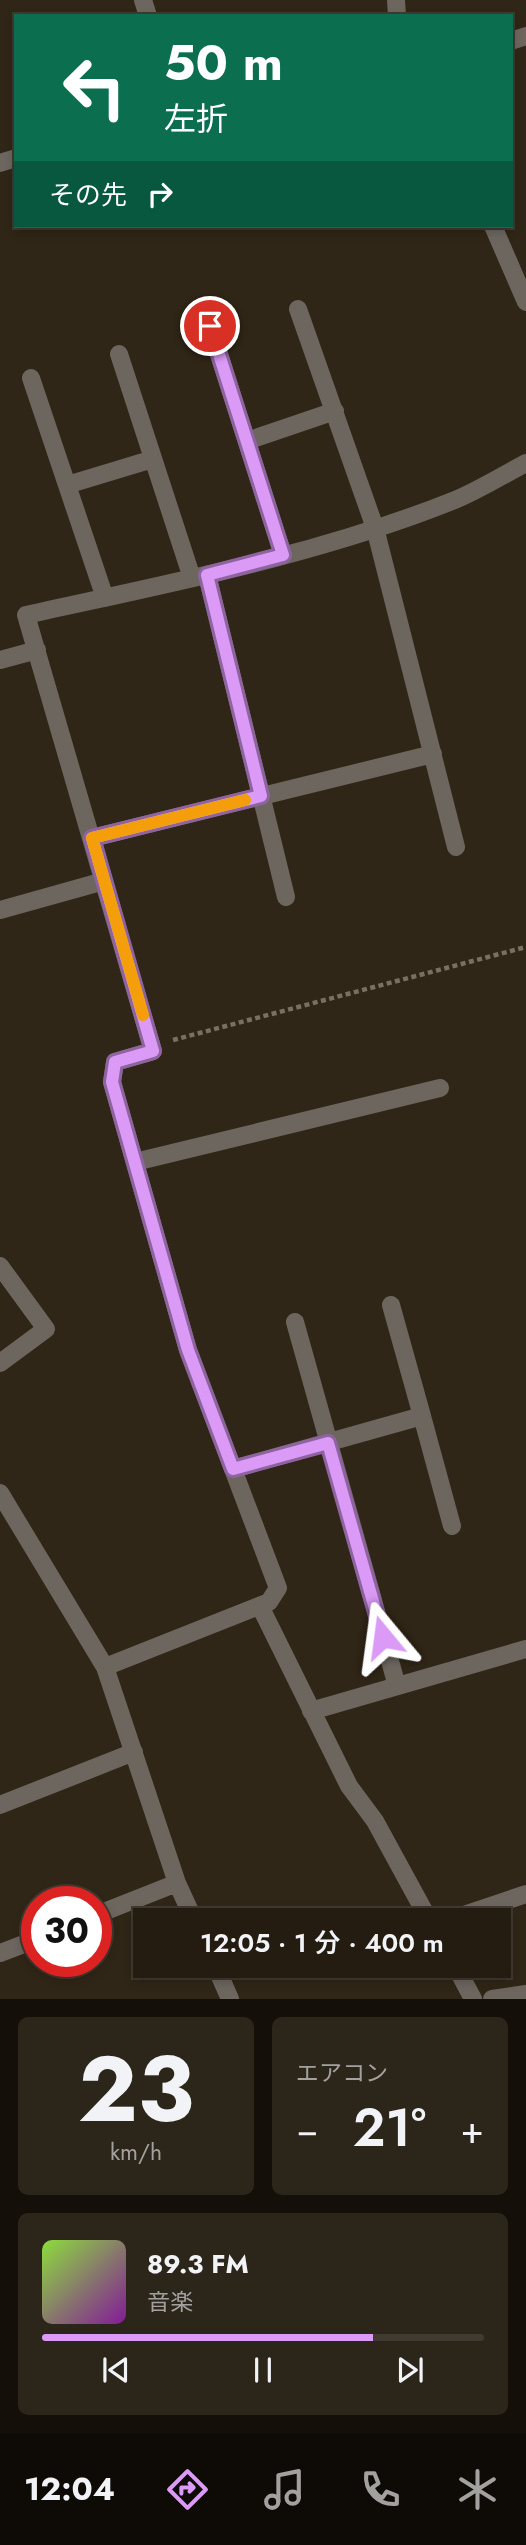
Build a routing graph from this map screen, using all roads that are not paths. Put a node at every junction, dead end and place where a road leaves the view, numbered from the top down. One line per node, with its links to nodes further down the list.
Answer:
1 (494, 228): 2 (street)
2 (526, 303)
3 (298, 309): 7 (street)
4 (210, 326): 8 (street)
5 (119, 354): 9 (street)
6 (31, 378): 11 (street)
7 (335, 411): 8 (street); 12 (street)
8 (247, 441): 13 (street)
9 (153, 459): 11 (street); 14 (street)
10 (526, 463): 12 (street)
11 (67, 485): 15 (street)
12 (375, 528): 13 (street); 18 (street)
13 (283, 555): 14 (street)
14 (199, 577): 15 (street); 19 (street)
15 (104, 598): 16 (street)
16 (37, 650): 17 (street); 20 (street)
17 (0, 660)
18 (433, 754): 19 (street); 21 (street)
19 (261, 796): 20 (street); 23 (street)
20 (92, 838): 22 (street)
21 (456, 846)
22 (104, 881): 24 (street); 26 (street)
23 (286, 897)
24 (0, 910)
25 (440, 1088): 26 (street)
26 (135, 1162): 33 (street)
27 (0, 1266): 30 (street)
28 (391, 1306): 31 (street)
29 (295, 1322): 32 (street)
30 (0, 1363)
31 (422, 1416): 32 (street); 35 (street)
32 (328, 1443): 33 (street); 39 (street)
33 (233, 1469): 36 (street)
34 (0, 1493): 38 (street)
35 (452, 1526)
36 (260, 1606): 38 (street); 40 (street)
37 (526, 1649): 39 (street)
38 (105, 1667): 41 (street)
39 (397, 1686): 40 (street)
40 (311, 1711): 46 (street)
41 (134, 1752): 42 (street); 43 (street)
42 (0, 1805)
43 (177, 1883): 45 (street); 48 (street)
44 (526, 1894): 47 (street)
45 (188, 1908)
46 (422, 1908)
47 (485, 1908)
48 (112, 1909)
49 (21, 1944): 50 (street)
50 (0, 1953)
51 (221, 1978): 54 (street)
52 (461, 1978): 55 (street)
53 (526, 1994): 56 (street)
54 (230, 1999)
55 (473, 1999)
56 (492, 1999)

